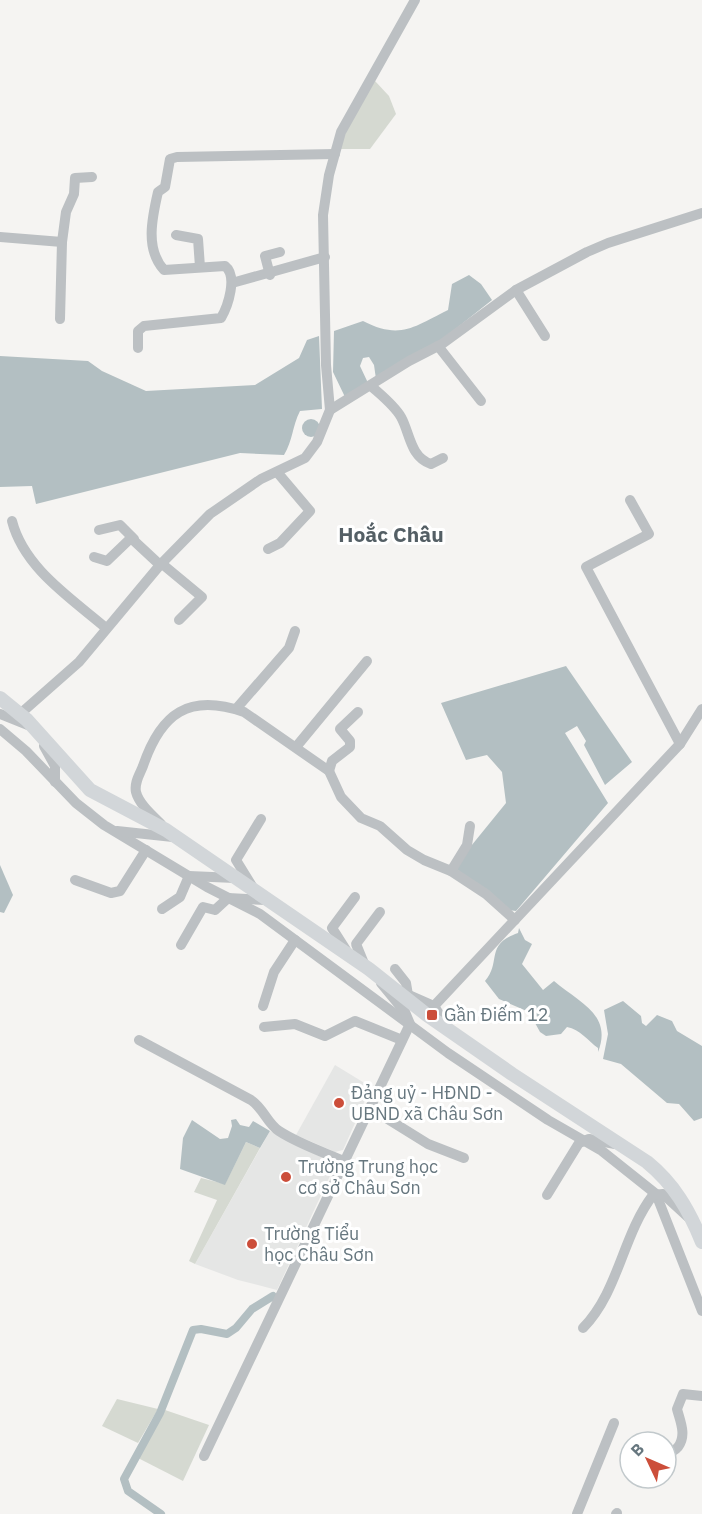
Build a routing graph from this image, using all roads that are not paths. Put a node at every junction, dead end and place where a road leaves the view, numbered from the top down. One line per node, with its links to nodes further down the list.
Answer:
1 (415, 0): 2 (street)
2 (335, 154): 9 (street); 10 (street)
3 (92, 177): 7 (street)
4 (702, 213): 13 (street)
5 (176, 235): 10 (street)
6 (0, 237): 7 (street)
7 (62, 242): 14 (street)
8 (280, 252): 11 (street)
9 (325, 257): 11 (street); 20 (street)
10 (200, 267): 12 (street)
11 (270, 275): 12 (street)
12 (232, 283): 17 (street)
13 (516, 290): 15 (street); 16 (street)
14 (60, 320)
15 (545, 336)
16 (438, 346): 18 (street); 19 (street)
17 (138, 348)
18 (371, 386): 20 (street); 21 (street)
19 (481, 401)
20 (330, 410): 22 (street)
21 (443, 458)
22 (277, 472): 27 (street); 29 (street)
23 (630, 500): 42 (street)
24 (12, 522): 31 (street)
25 (99, 530): 26 (street)
26 (134, 539): 28 (street); 29 (street)
27 (268, 549)
28 (94, 557)
29 (160, 564): 30 (street); 31 (street)
30 (179, 620)
31 (106, 628): 39 (street)
32 (295, 631): 35 (street)
33 (368, 661): 43 (street)
34 (0, 698): 39 (main road)
35 (236, 709): 43 (street); 49 (street)
36 (702, 709): 42 (street)
37 (358, 712): 44 (street)
38 (0, 714): 41 (street)
39 (20, 714): 41 (main road)
40 (0, 729): 45 (street)
41 (34, 729): 45 (street); 49 (main road)
42 (680, 744): 60 (street)
43 (296, 747): 44 (street)
44 (329, 771): 51 (street)
45 (55, 782): 48 (street)
46 (261, 819): 55 (street)
47 (470, 826): 51 (street)
48 (114, 831): 49 (street); 50 (street)
49 (169, 833): 53 (main road)
50 (146, 850): 52 (street); 54 (street)
51 (452, 871): 60 (street)
52 (189, 876): 53 (street); 57 (street); 58 (street)
53 (235, 878): 55 (main road)
54 (75, 880)
55 (263, 897): 57 (street); 63 (main road)
56 (355, 897): 63 (street)
57 (228, 898): 61 (street); 62 (street)
58 (162, 909)
59 (380, 912): 64 (street)
60 (515, 920): 68 (street)
61 (295, 940): 67 (street); 69 (street)
62 (182, 945)
63 (349, 956): 64 (main road)
64 (367, 968): 66 (main road); 69 (street)
65 (395, 969): 66 (street)
66 (409, 998): 68 (street); 71 (main road)
67 (263, 1006)
68 (434, 1006): 71 (street)
69 (410, 1024): 73 (street); 75 (street)
70 (264, 1027): 73 (street)
71 (450, 1031): 76 (main road)
72 (139, 1040): 78 (street)
73 (402, 1040): 74 (street)
74 (370, 1108): 77 (street); 78 (street)
75 (584, 1141): 76 (street); 79 (street); 80 (street)
76 (627, 1146): 81 (main road)
77 (464, 1158)
78 (344, 1161): 88 (street)
79 (656, 1194): 81 (street); 83 (street); 84 (street)
80 (547, 1195)
81 (695, 1224): 82 (main road)
82 (702, 1242)
83 (702, 1311)
84 (583, 1328)
85 (702, 1396): 87 (street)
86 (614, 1423): 89 (street)
87 (678, 1446)
88 (204, 1456)
89 (577, 1514)

